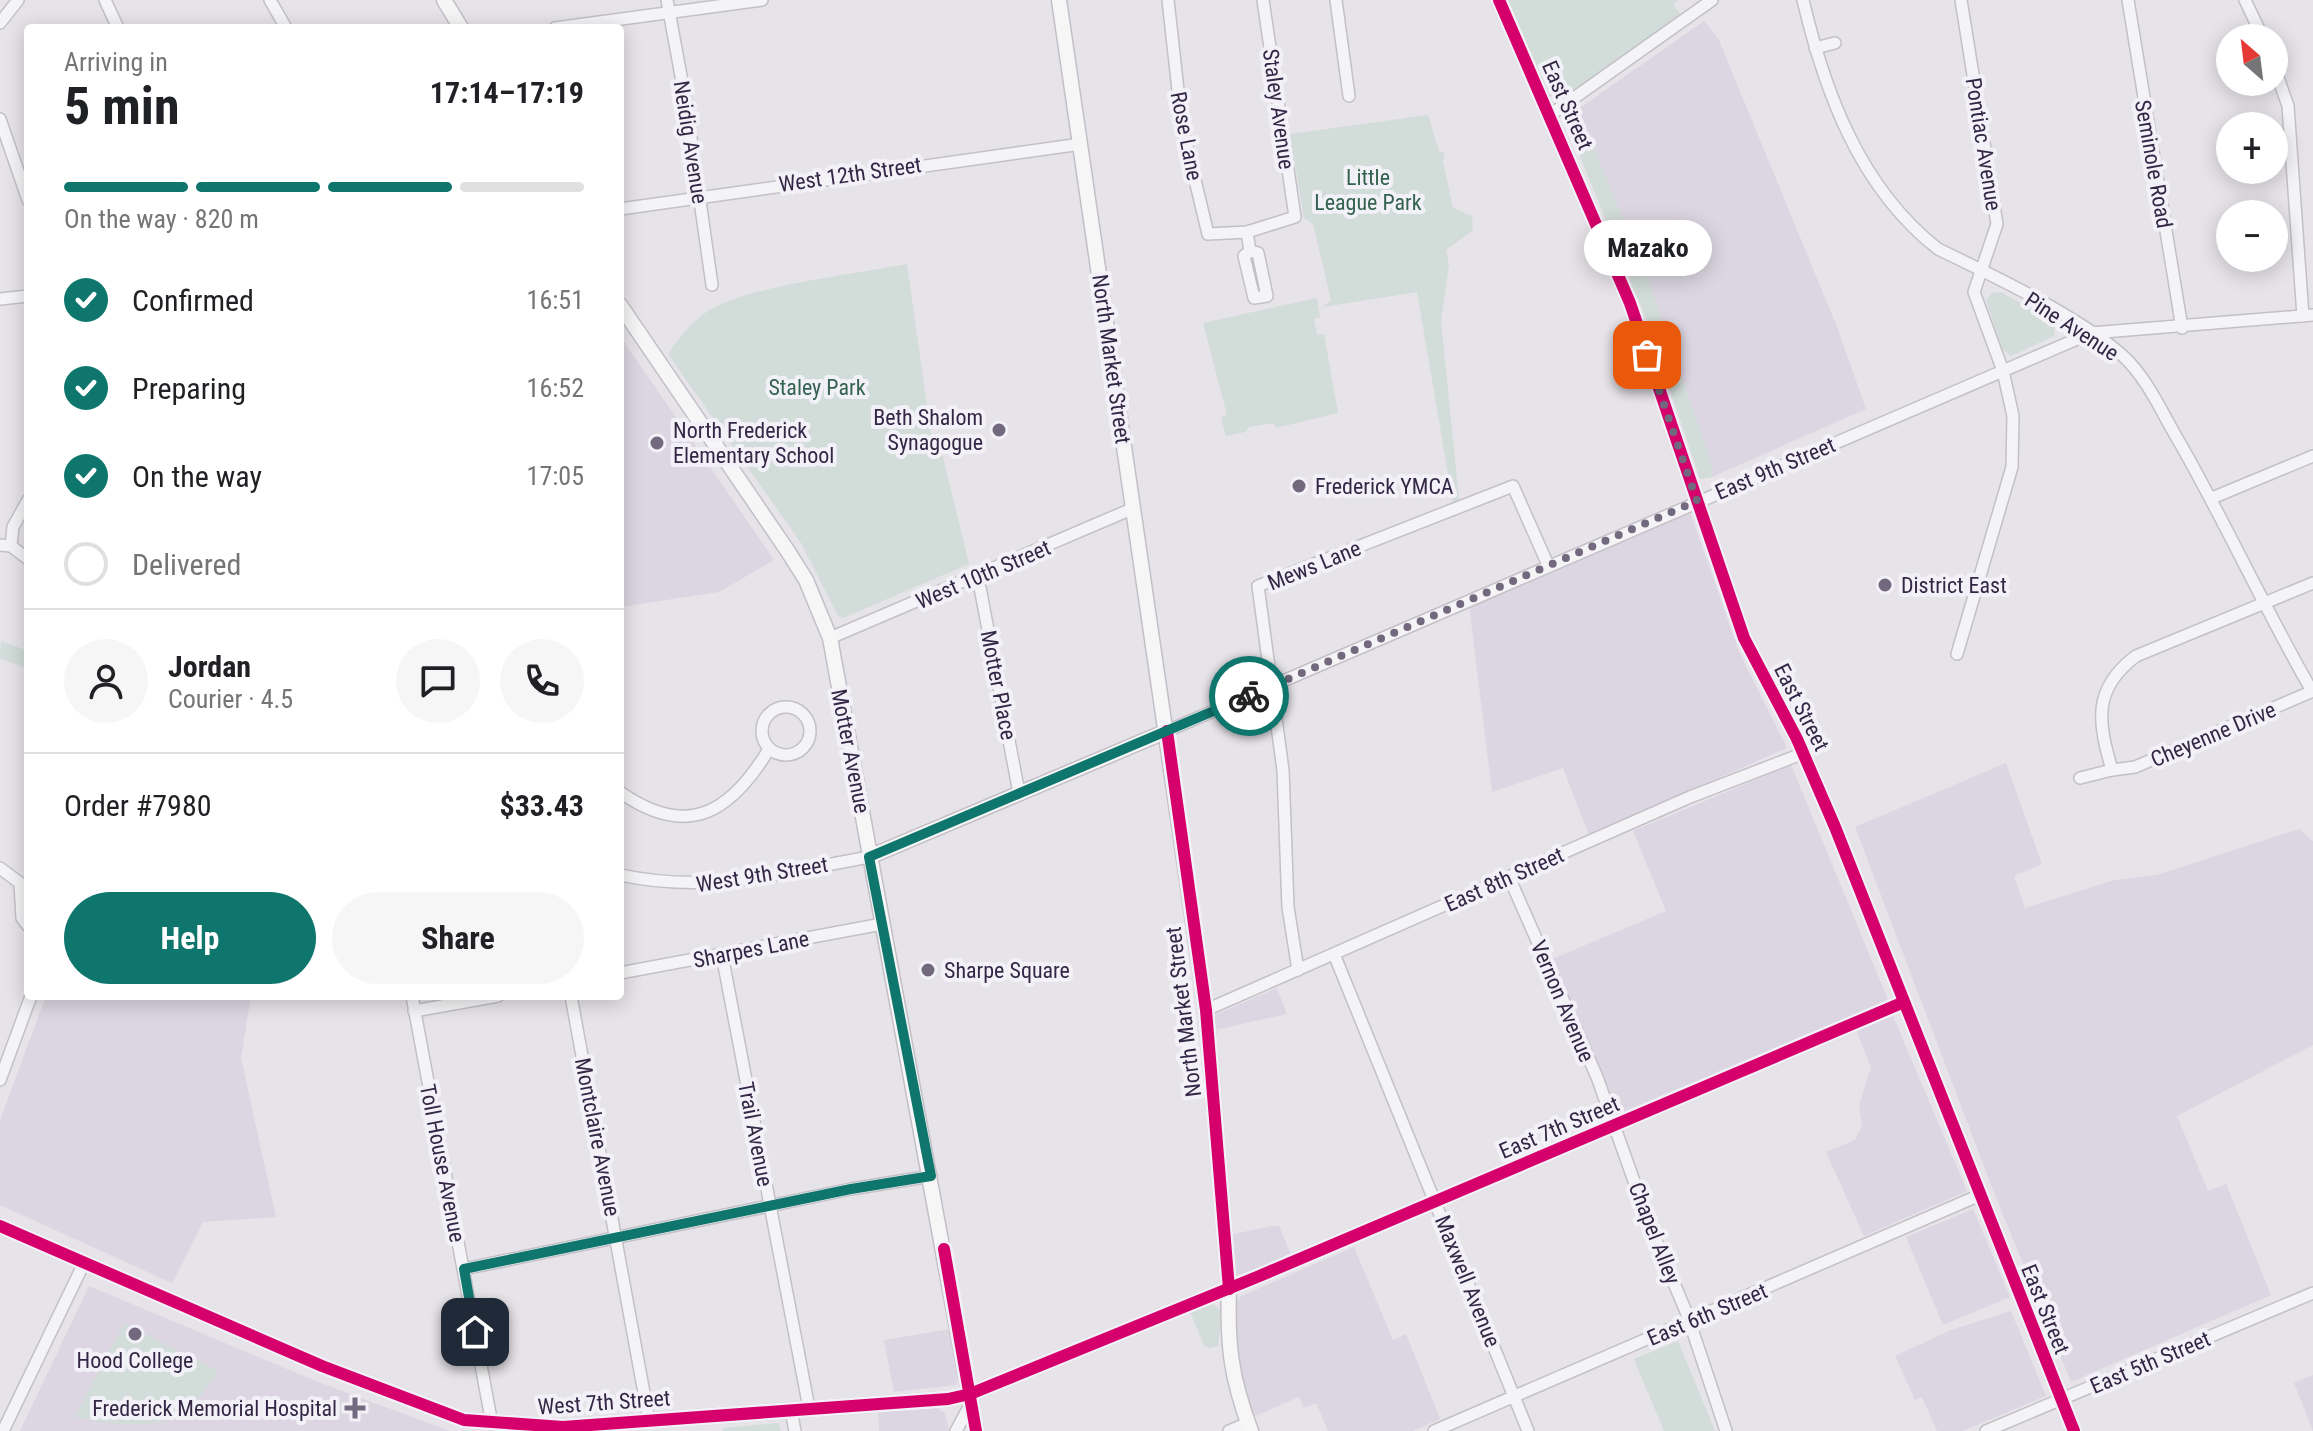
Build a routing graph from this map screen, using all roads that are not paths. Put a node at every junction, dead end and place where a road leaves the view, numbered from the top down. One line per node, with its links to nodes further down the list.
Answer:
1 (18, 0): 17 (street)
2 (105, 0): 18 (street)
3 (270, 0): 19 (street)
4 (444, 0): 20 (main road)
5 (762, 0): 16 (street)
6 (1059, 0): 29 (main road, North Market Street)
7 (1168, 0): 33 (street, Rose Lane)
8 (1263, 0): 33 (street, Staley Avenue)
9 (1336, 0): 25 (street)
10 (1499, 0): 27 (main road, East Street)
11 (1712, 0): 27 (street)
12 (1803, 0): 24 (street, Pine Avenue)
13 (1961, 0): 35 (street, Pontiac Avenue)
14 (2128, 0): 41 (street, Seminole Road)
15 (2245, 0): 22 (street)
16 (668, 6): 21 (street); 31 (street, Neidig Avenue)
17 (0, 23)
18 (116, 24)
19 (284, 24)
20 (459, 24)
21 (576, 24)
22 (2256, 24)
23 (1835, 43): 24 (street)
24 (1815, 48): 35 (street, Pine Avenue)
25 (1349, 96)
26 (2284, 96): 40 (street)
27 (1550, 115): 46 (main road, East Street)
28 (0, 119): 30 (street)
29 (1081, 144): 31 (street, West 12th Street); 48 (main road, North Market Street)
30 (24, 188)
31 (700, 195): 32 (street, West 12th Street); 36 (street, Neidig Avenue)
32 (624, 208)
33 (1247, 232): 34 (street)
34 (1250, 251)
35 (1981, 270): 42 (street, Pine Avenue); 43 (street, Pontiac Avenue)
36 (712, 285)
37 (24, 296): 38 (street)
38 (0, 299)
39 (624, 311): 55 (main road, Motter Avenue)
40 (2308, 315): 41 (street, East 9th Street)
41 (2182, 328): 42 (street, East 9th Street)
42 (2091, 333): 43 (street, East 9th Street); 45 (street, Pine Avenue)
43 (2003, 371): 46 (street, East 9th Street); 56 (street, Pontiac Avenue)
44 (2313, 456): 45 (street)
45 (2212, 498): 54 (street, Pine Avenue)
46 (1697, 501): 51 (street, East 9th Street); 61 (main road, East Street)
47 (24, 507): 49 (street)
48 (1134, 508): 52 (street, West 10th Street); 59 (main road, North Market Street)
49 (6, 545): 50 (street)
50 (24, 556)
51 (1548, 565): 57 (street, East 9th Street); 57 (street, Mews Lane)
52 (978, 577): 55 (street, West 10th Street); 64 (street, Motter Place)
53 (2313, 583): 54 (street)
54 (2262, 604): 58 (street, Pine Avenue); 62 (street)
55 (830, 638): 66 (main road, Motter Avenue)
56 (1957, 654)
57 (1274, 685): 59 (street, East 9th Street); 74 (street, Mews Lane)
58 (2313, 691): 62 (street, Cheyenne Drive)
59 (1167, 731): 64 (main road, West 9th Street); 81 (main road, North Market Street)
60 (769, 749): 60 (street); 65 (street)
61 (1804, 753): 69 (street, East 8th Street); 80 (main road, East Street)
62 (2112, 770): 63 (street, Cheyenne Drive)
63 (2080, 778)
64 (1019, 793): 66 (main road, West 9th Street)
65 (624, 794)
66 (869, 857): 68 (street, West 9th Street); 71 (main road, Motter Avenue)
67 (0, 868): 70 (street)
68 (624, 876)
69 (1509, 877): 72 (street, East 8th Street); 84 (street, Vernon Avenue)
70 (24, 917)
71 (882, 924): 73 (street, Sharpes Lane); 85 (main road, Motter Avenue)
72 (1334, 954): 74 (street, East 8th Street); 87 (street, Maxwell Avenue)
73 (722, 955): 75 (street, Sharpes Lane); 88 (street, Trail Avenue)
74 (1298, 970): 81 (street, East 8th Street)
75 (624, 972)
76 (30, 1000): 83 (street)
77 (413, 1000): 82 (street, Toll House Avenue)
78 (476, 1000): 82 (street)
79 (572, 1000): 90 (street, Montclaire Avenue)
80 (1904, 1002): 84 (main road, East 7th Street); 86 (main road, East Street)
81 (1206, 1010): 93 (main road, North Market Street)
82 (414, 1011): 92 (street, Toll House Avenue)
83 (0, 1080)
84 (1614, 1126): 87 (main road, East 7th Street); 95 (street, Chapel Alley)
85 (931, 1176): 88 (street); 97 (main road, Motter Avenue)
86 (1980, 1195): 95 (street, East 6th Street); 98 (main road, East Street)
87 (1436, 1201): 93 (main road, East 7th Street); 96 (street, Maxwell Avenue)
88 (770, 1207): 90 (street); 99 (street, Trail Avenue)
89 (0, 1226): 91 (main road, West 7th Street)
90 (617, 1238): 92 (street); 101 (street, Montclaire Avenue)
91 (85, 1261): 102 (main road, West 7th Street); 104 (street)
92 (464, 1269): 102 (street, Toll House Avenue)
93 (1229, 1289): 97 (main road, West 7th Street); 103 (main road, North Market Street)
94 (2313, 1293): 98 (street, East 5th Street)
95 (1688, 1322): 96 (street, East 6th Street); 111 (street, Chapel Alley)
96 (1514, 1397): 109 (street, East 6th Street); 110 (street, Maxwell Avenue)
97 (971, 1399): 99 (main road, West 7th Street); 106 (street); 107 (main road, Motter Avenue)
98 (2062, 1399): 112 (street, East 5th Street); 113 (main road, East Street)
99 (809, 1408): 100 (main road, West 7th Street)
100 (791, 1410): 101 (main road, West 7th Street); 105 (street)
101 (649, 1420): 102 (main road, West 7th Street)
102 (492, 1424)
103 (1250, 1427): 108 (street)
104 (3, 1431)
105 (795, 1431)
106 (956, 1431)
107 (976, 1431)
108 (1229, 1431)
109 (1434, 1431)
110 (1528, 1431)
111 (1726, 1431)
112 (1986, 1431)
113 (2074, 1431)

